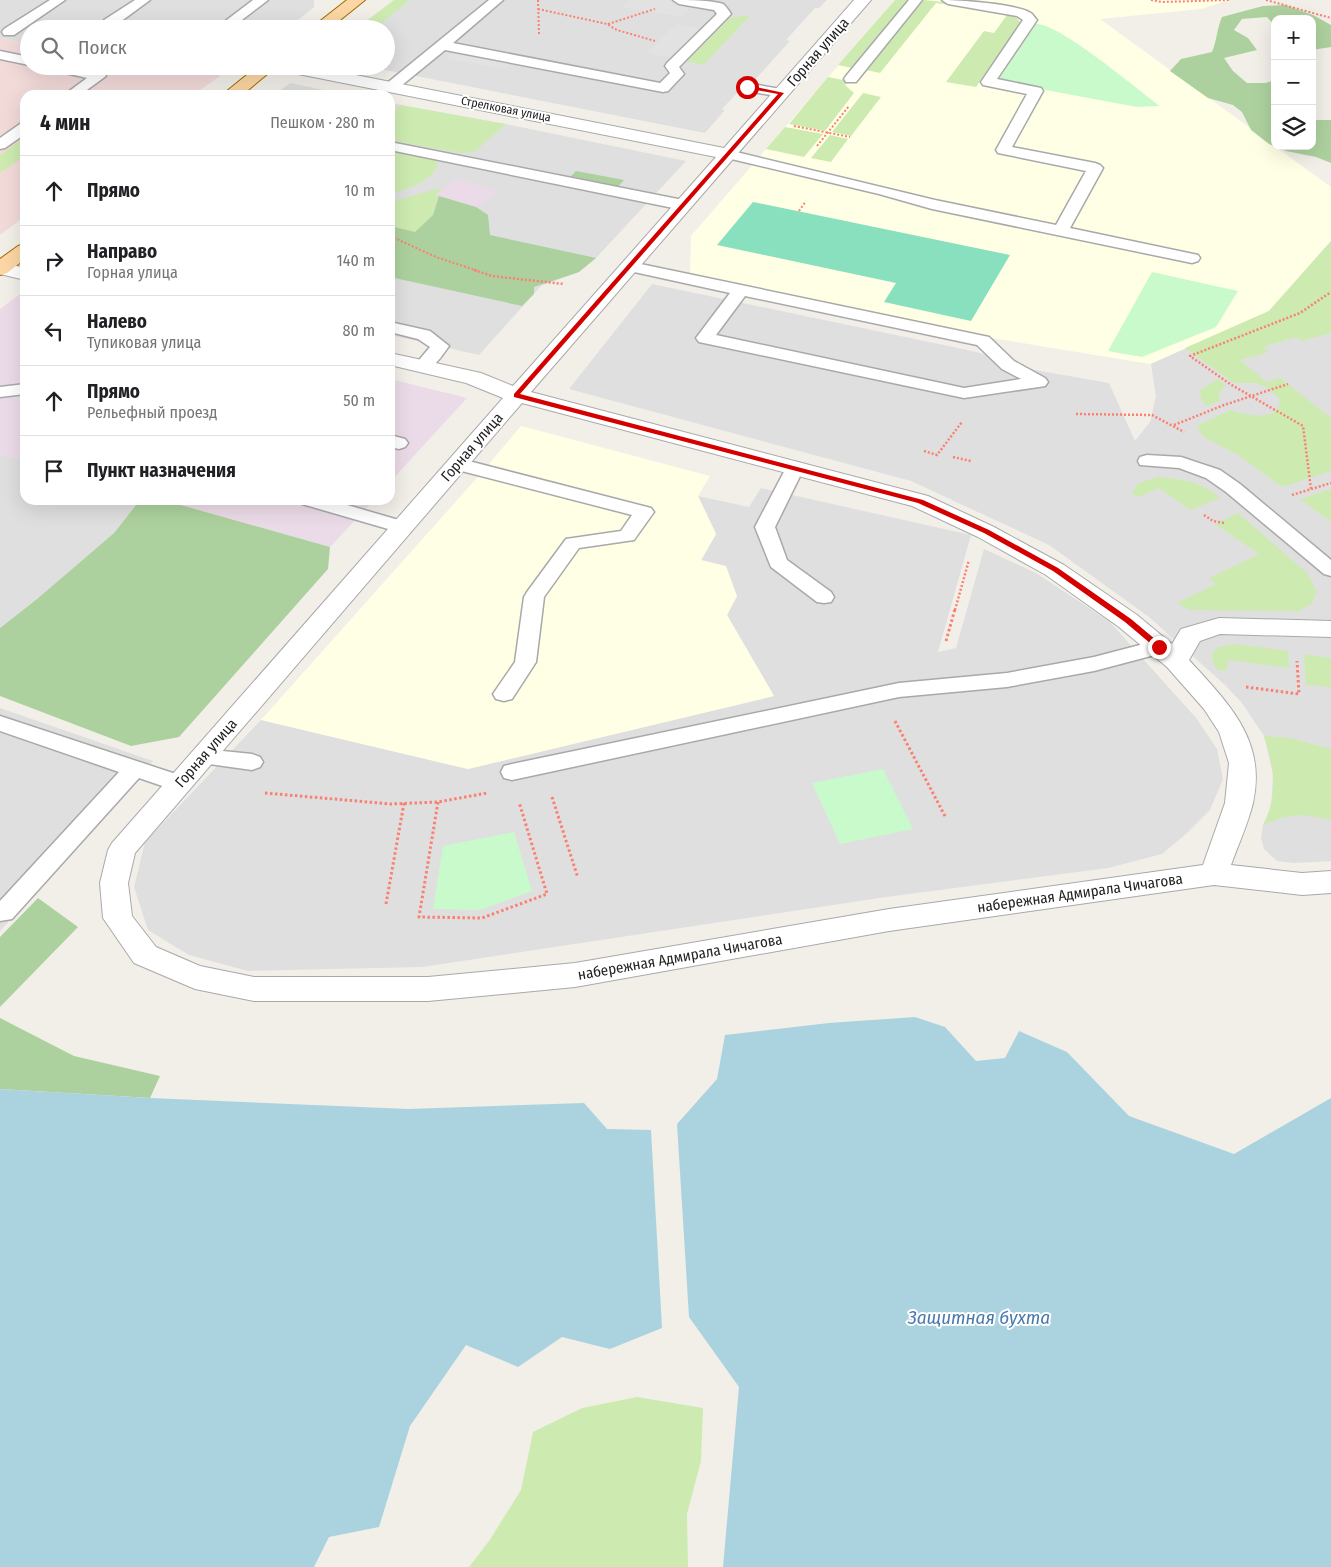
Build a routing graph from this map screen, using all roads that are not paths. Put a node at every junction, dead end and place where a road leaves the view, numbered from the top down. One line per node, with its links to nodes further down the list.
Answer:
1 (59, 0): 10 (lane)
2 (144, 0): 11 (lane)
3 (262, 0): 12 (lane)
4 (357, 0): 13 (main road)
5 (497, 0): 17 (lane)
6 (680, 0): 20 (lane)
7 (864, 0): 30 (street, Горная улица)
8 (916, 0): 25 (lane)
9 (948, 0): 36 (lane)
10 (24, 20)
11 (113, 20)
12 (234, 20)
13 (330, 20)
14 (20, 22): 15 (lane)
15 (4, 31): 16 (lane)
16 (20, 34)
17 (441, 45): 20 (lane); 26 (lane)
18 (0, 55): 19 (lane)
19 (20, 59)
20 (677, 74): 24 (lane)
21 (94, 75): 28 (lane)
22 (257, 75): 29 (main road)
23 (329, 75): 26 (street, Стрелковая улица)
24 (691, 76)
25 (851, 79)
26 (391, 87): 34 (street, Стрелковая улица)
27 (747, 87): 30 (lane)
28 (79, 90)
29 (238, 90)
30 (781, 93): 34 (street, Горная улица)
31 (20, 130): 32 (lane)
32 (0, 144)
33 (395, 147): 35 (lane)
34 (728, 154): 35 (street, Горная улица); 36 (lane)
35 (683, 206): 39 (street, Горная улица)
36 (1061, 230): 38 (lane)
37 (20, 254): 40 (main road)
38 (1192, 258)
39 (631, 267): 42 (lane); 48 (street, Горная улица)
40 (0, 268): 41 (street)
41 (20, 273)
42 (741, 290): 42 (lane)
43 (395, 328): 45 (lane)
44 (395, 360): 45 (street)
45 (423, 366): 48 (street)
46 (20, 389): 47 (lane)
47 (0, 392)
48 (516, 395): 50 (street, Горная улица); 51 (street)
49 (1147, 461): 54 (lane)
50 (457, 464): 53 (street, Горная улица); 58 (lane)
51 (795, 468): 55 (lane); 57 (street)
52 (326, 505): 53 (lane)
53 (402, 527): 60 (street, Горная улица)
54 (1331, 570)
55 (824, 597)
56 (1331, 630): 57 (street)
57 (1168, 654): 63 (lane); 66 (street)
58 (504, 694)
59 (0, 723): 62 (lane)
60 (203, 757): 61 (lane); 64 (street, Горная улица)
61 (252, 762)
62 (135, 769): 64 (lane); 68 (lane)
63 (512, 772)
64 (180, 784): 65 (street, Горная улица)
65 (122, 850): 66 (street, набережная Адмирала Чичагова)
66 (1214, 874): 67 (street, набережная Адмирала Чичагова)
67 (1331, 882)
68 (0, 912)

